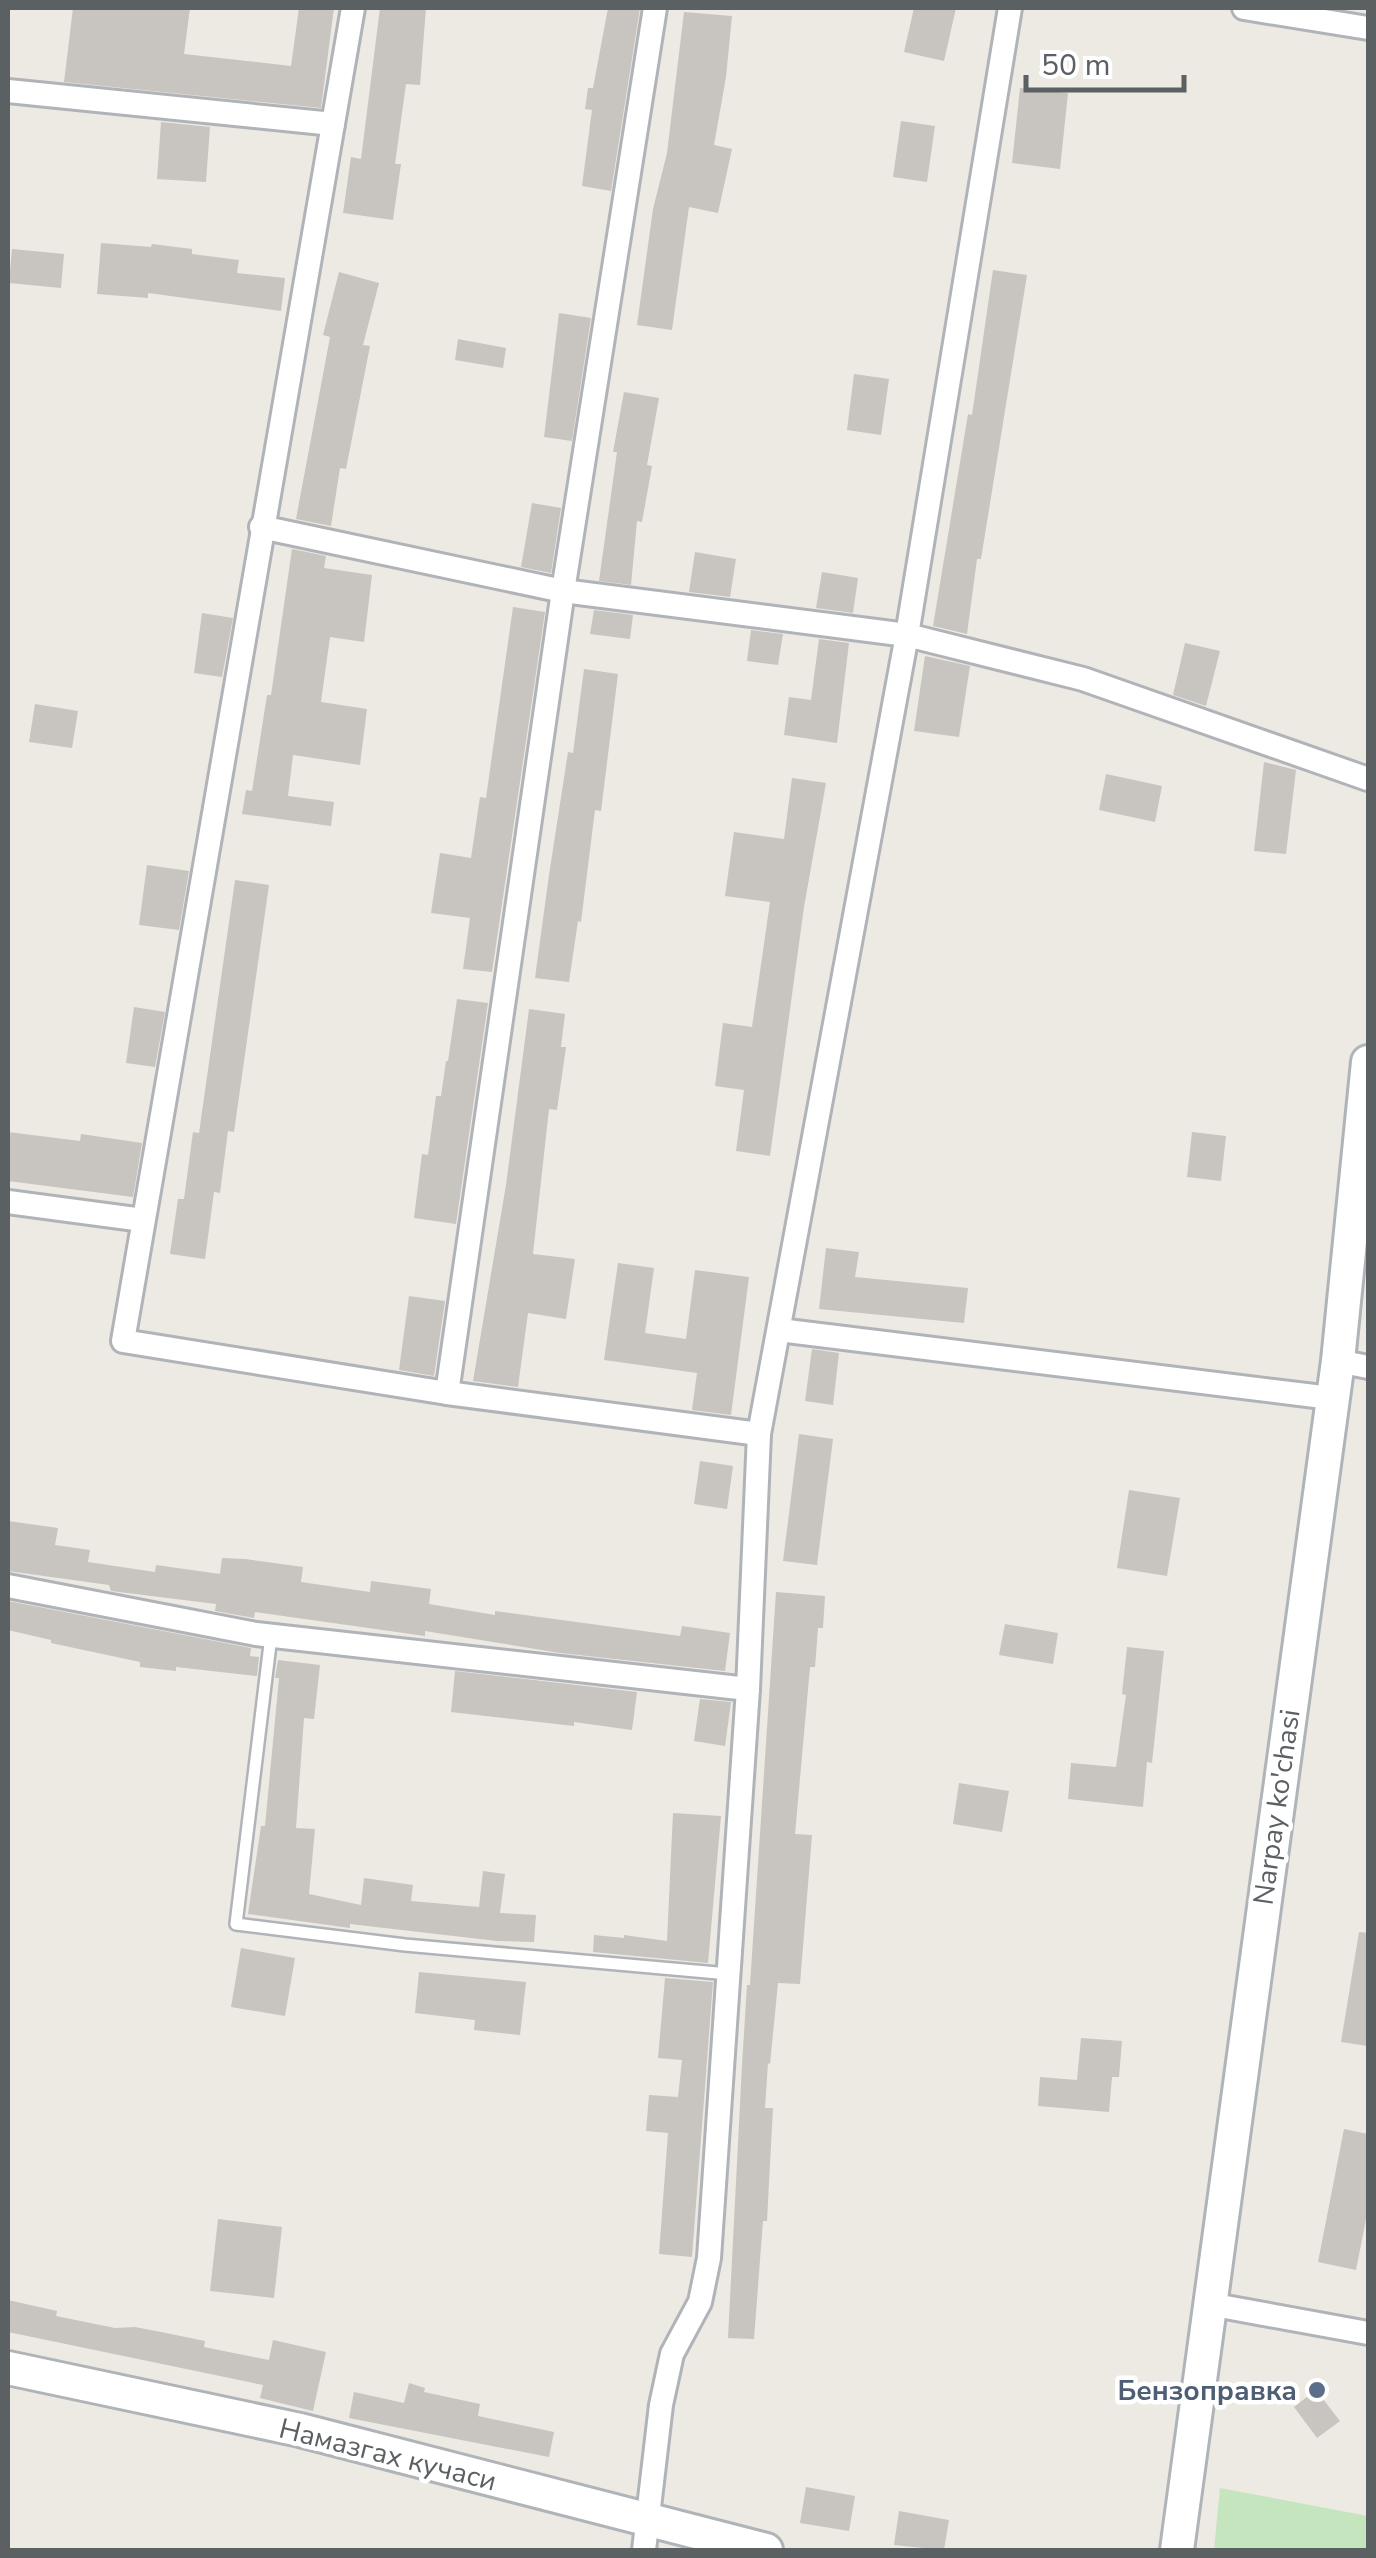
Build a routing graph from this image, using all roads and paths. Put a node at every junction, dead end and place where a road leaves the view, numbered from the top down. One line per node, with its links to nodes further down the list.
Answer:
1 (353, 8): 7 (street)
2 (655, 8): 9 (street)
3 (1010, 8): 10 (street)
4 (1244, 8): 5 (street)
5 (1368, 28)
6 (8, 91): 7 (street)
7 (333, 124): 8 (street)
8 (261, 527): 9 (street); 14 (street)
9 (563, 591): 10 (street); 17 (street)
10 (906, 635): 11 (street); 15 (street)
11 (1368, 780)
12 (1368, 1062): 16 (main road, Narpay ko'chasi)
13 (8, 1202): 14 (street)
14 (144, 1220): 17 (street)
15 (779, 1330): 18 (street); 19 (street)
16 (1353, 1364): 18 (main road, Narpay ko'chasi)
17 (447, 1393): 19 (street)
18 (1331, 1398): 24 (main road, Narpay ko'chasi)
19 (759, 1434): 22 (street)
20 (8, 1586): 21 (street)
21 (271, 1636): 22 (street); 23 (lane)
22 (748, 1689): 23 (street)
23 (728, 1974): 27 (street)
24 (1210, 2304): 25 (street); 29 (main road, Narpay ko'chasi)
25 (1368, 2333)
26 (8, 2368): 27 (main road, Намазгах кучаси)
27 (646, 2535): 28 (main road, Намазгах кучаси)
28 (766, 2550)
29 (1176, 2550)

